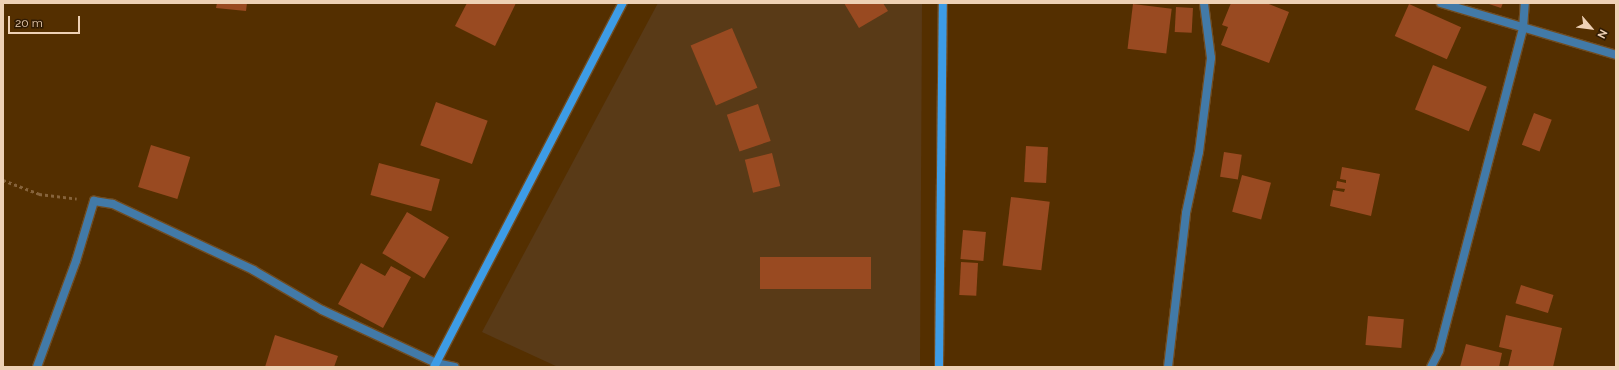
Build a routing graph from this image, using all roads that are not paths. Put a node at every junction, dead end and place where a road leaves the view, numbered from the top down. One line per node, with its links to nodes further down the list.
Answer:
1 (623, 3): 8 (main road)
2 (943, 3): 11 (main road)
3 (1204, 3): 12 (street)
4 (1441, 3): 6 (street)
5 (1525, 3): 6 (street)
6 (1522, 29): 7 (street); 13 (street)
7 (1616, 54)
8 (435, 365): 9 (street); 10 (street)
9 (37, 367)
10 (455, 367)
11 (939, 367)
12 (1168, 367)
13 (1431, 367)

